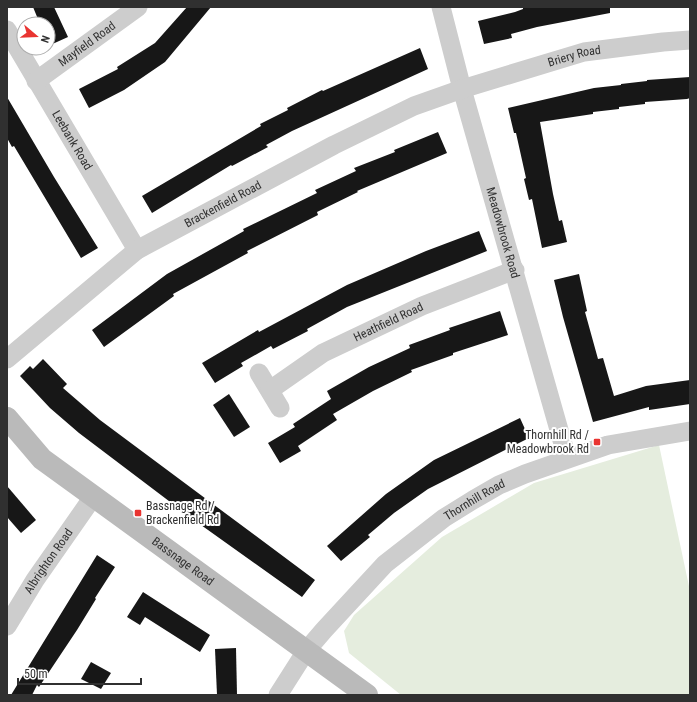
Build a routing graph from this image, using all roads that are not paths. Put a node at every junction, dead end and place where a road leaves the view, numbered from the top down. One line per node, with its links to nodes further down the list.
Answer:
1 (138, 7): 5 (street, Mayfield Road)
2 (441, 7): 6 (street, Meadowbrook Road)
3 (7, 30): 5 (street, Leebank Road)
4 (690, 40): 6 (street, Briery Road)
5 (36, 81): 7 (street, Leebank Road)
6 (462, 89): 7 (street, Brackenfield Road); 8 (street, Meadowbrook Road)
7 (137, 250): 9 (street, Brackenfield Road)
8 (515, 270): 11 (street, Heathfield Road); 15 (street, Meadowbrook Road)
9 (7, 359)
10 (259, 373): 11 (street)
11 (270, 390): 12 (street)
12 (280, 408)
13 (7, 418): 16 (street, Bassnage Road)
14 (690, 431): 15 (street, Thornhill Road)
15 (567, 458): 18 (street, Thornhill Road)
16 (93, 497): 17 (street, Albrighton Road); 18 (street, Bassnage Road)
17 (7, 626)
18 (306, 651): 19 (street, Thornhill Road); 20 (street, Bassnage Road)
19 (278, 695)
20 (367, 695)

